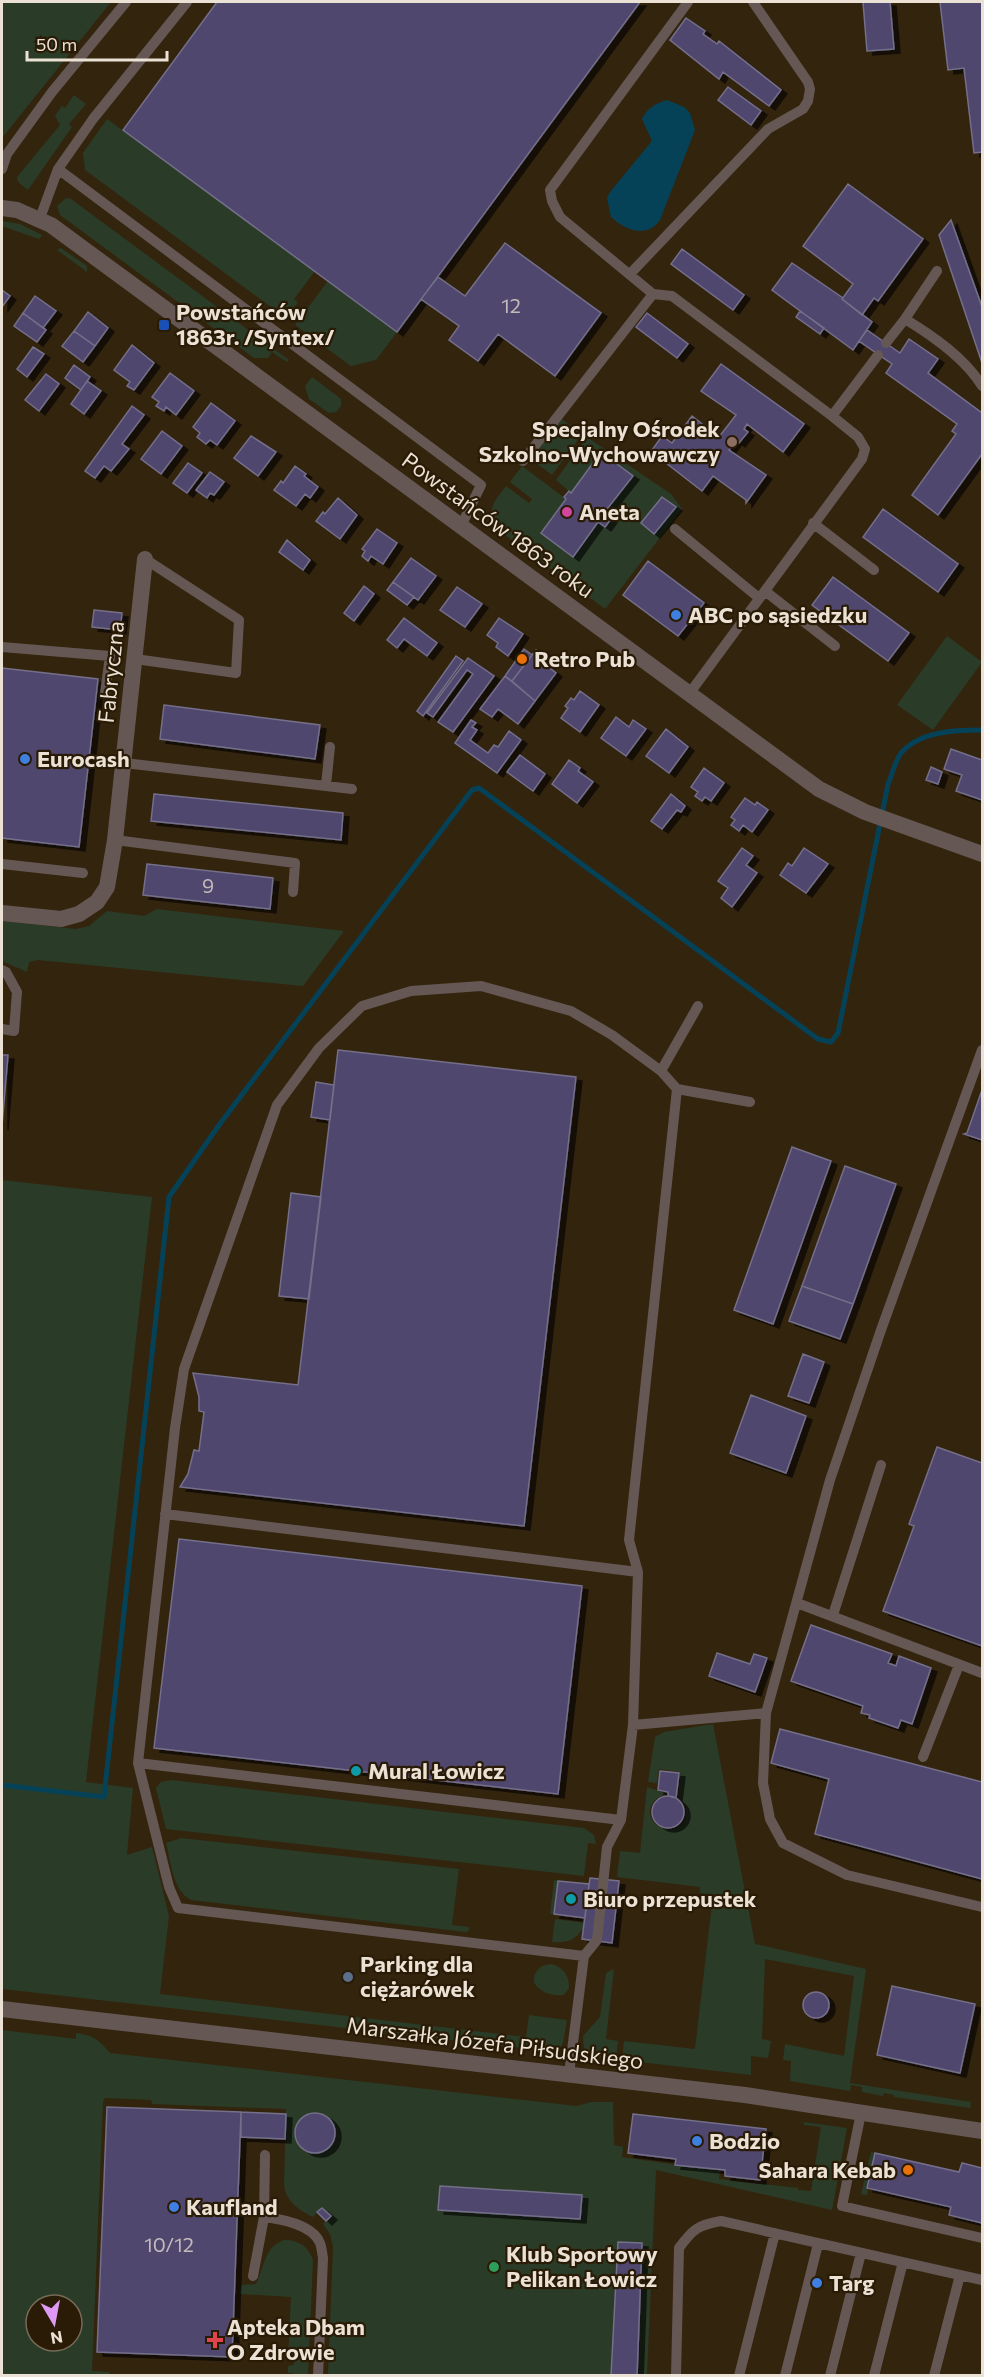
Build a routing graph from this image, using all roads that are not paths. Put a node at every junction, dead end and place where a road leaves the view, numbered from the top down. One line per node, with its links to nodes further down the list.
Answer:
1 (126, 2): 5 (lane)
2 (187, 2): 6 (lane)
3 (688, 2): 10 (lane)
4 (753, 2): 10 (lane)
5 (2, 169)
6 (58, 169): 8 (lane); 19 (lane)
7 (2, 208): 8 (street, Powstańców 1863 roku)
8 (40, 218): 19 (street, Powstańców 1863 roku)
9 (937, 271): 12 (lane)
10 (630, 274): 11 (lane)
11 (653, 294): 16 (lane); 17 (lane)
12 (905, 319): 13 (lane); 15 (lane)
13 (886, 343)
14 (878, 355): 16 (lane)
15 (982, 386)
16 (832, 416): 18 (lane)
17 (523, 461)
18 (813, 523): 22 (lane); 23 (lane)
19 (461, 526): 28 (street, Powstańców 1863 roku)
20 (675, 528): 23 (lane)
21 (145, 559): 26 (street, Fabryczna); 26 (lane)
22 (874, 570)
23 (762, 594): 24 (lane); 28 (lane)
24 (835, 646)
25 (2, 647): 27 (lane)
26 (135, 660): 30 (street, Fabryczna)
27 (105, 693)
28 (689, 694): 34 (street, Powstańców 1863 roku)
29 (330, 747): 31 (lane)
30 (124, 763): 31 (lane); 33 (street, Fabryczna)
31 (326, 785): 32 (lane)
32 (352, 789)
33 (115, 840): 37 (lane); 38 (street, Fabryczna)
34 (982, 854)
35 (2, 864): 36 (lane)
36 (83, 873)
37 (293, 892)
38 (2, 913)
39 (2, 970): 41 (lane)
40 (698, 1006): 43 (lane)
41 (2, 1029)
42 (982, 1050): 49 (lane)
43 (661, 1071): 44 (lane); 47 (lane)
44 (677, 1089): 45 (lane); 48 (lane)
45 (750, 1102)
46 (881, 1465): 50 (lane)
47 (165, 1515): 48 (lane); 56 (lane)
48 (638, 1572): 54 (lane)
49 (797, 1603): 50 (lane); 53 (lane)
50 (833, 1615): 51 (lane)
51 (958, 1665): 52 (lane); 55 (lane)
52 (982, 1673)
53 (766, 1713): 54 (lane); 58 (lane)
54 (633, 1725): 57 (lane)
55 (923, 1757)
56 (138, 1763): 57 (lane); 59 (lane)
57 (621, 1820): 59 (lane)
58 (982, 1907)
59 (584, 1956): 61 (lane)
60 (2, 2009): 61 (street, Marszałka Józefa Piłsudskiego)
61 (569, 2074): 62 (street, Marszałka Józefa Piłsudskiego)
62 (861, 2113): 63 (street, Marszałka Józefa Piłsudskiego); 67 (lane)
63 (982, 2131)
64 (265, 2156): 65 (lane)
65 (264, 2217): 72 (lane); 74 (lane)
66 (775, 2233): 68 (lane); 75 (lane); 76 (lane)
67 (982, 2238)
68 (818, 2244): 69 (lane); 77 (lane)
69 (861, 2253): 70 (lane); 78 (lane)
70 (903, 2262): 71 (lane); 79 (lane)
71 (960, 2275): 73 (lane); 80 (lane)
72 (253, 2276)
73 (982, 2280)
74 (318, 2376)
75 (676, 2376)
76 (739, 2376)
77 (785, 2376)
78 (830, 2376)
79 (874, 2376)
80 (934, 2376)

